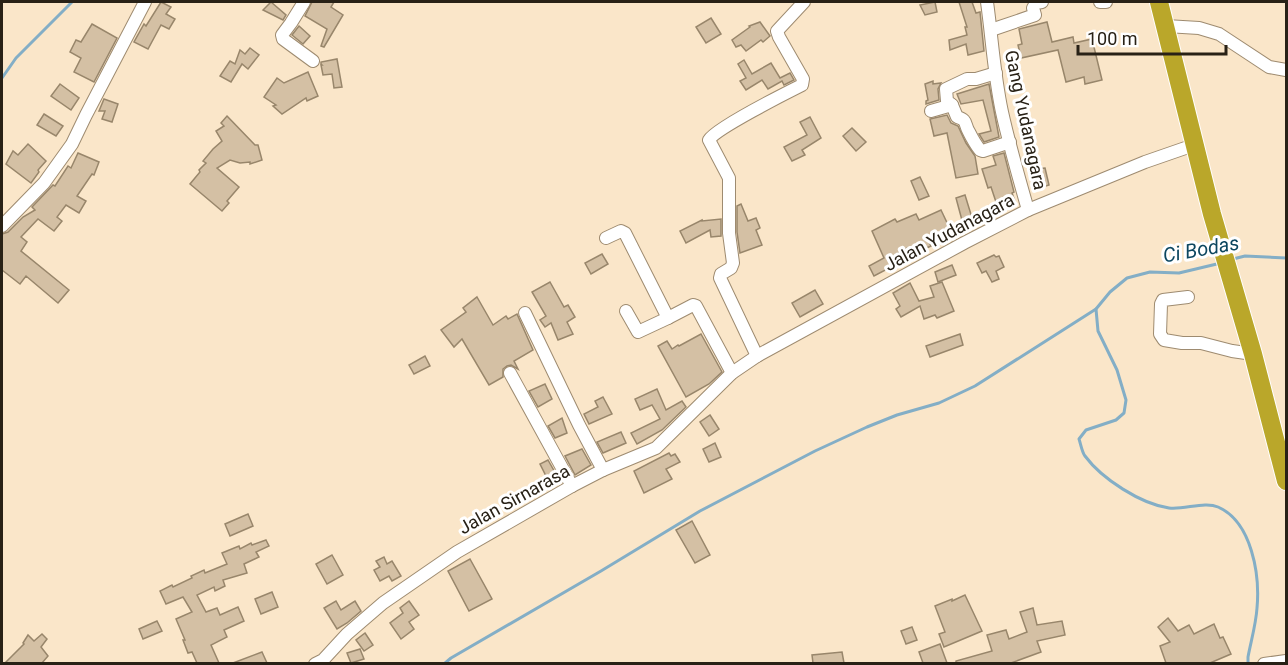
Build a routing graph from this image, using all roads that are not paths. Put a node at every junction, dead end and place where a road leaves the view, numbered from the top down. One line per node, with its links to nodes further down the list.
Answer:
1 (145, 2): 19 (street)
2 (304, 2): 11 (street)
3 (804, 2): 26 (street)
4 (987, 2): 10 (street, Gang Yudanagara)
5 (1042, 2): 10 (street)
6 (1100, 2): 7 (street)
7 (1106, 2)
8 (1159, 2): 9 (highway)
9 (1166, 26): 12 (street); 17 (highway)
10 (991, 30): 13 (street, Gang Yudanagara)
11 (313, 61)
12 (1287, 70)
13 (996, 73): 14 (street); 16 (street, Gang Yudanagara)
14 (952, 105): 15 (street); 16 (street)
15 (931, 111)
16 (1010, 142): 18 (street, Gang Yudanagara)
17 (1194, 146): 18 (street, Jalan Yudanagara); 25 (highway)
18 (1028, 210): 26 (street, Jalan Yudanagara)
19 (2, 226)
20 (606, 238): 24 (street)
21 (1188, 297): 25 (street)
22 (626, 311): 24 (street)
23 (525, 313): 29 (street)
24 (668, 318): 28 (street)
25 (1253, 354): 30 (highway)
26 (757, 356): 28 (street, Jalan Yudanagara)
27 (510, 373): 31 (street)
28 (732, 373): 29 (street, Jalan Sirnarasa)
29 (603, 470): 31 (street, Jalan Sirnarasa)
30 (1287, 481)
31 (572, 486): 33 (street, Jalan Sirnarasa)
32 (1287, 661): 34 (street)
33 (315, 663)
34 (1264, 663)

